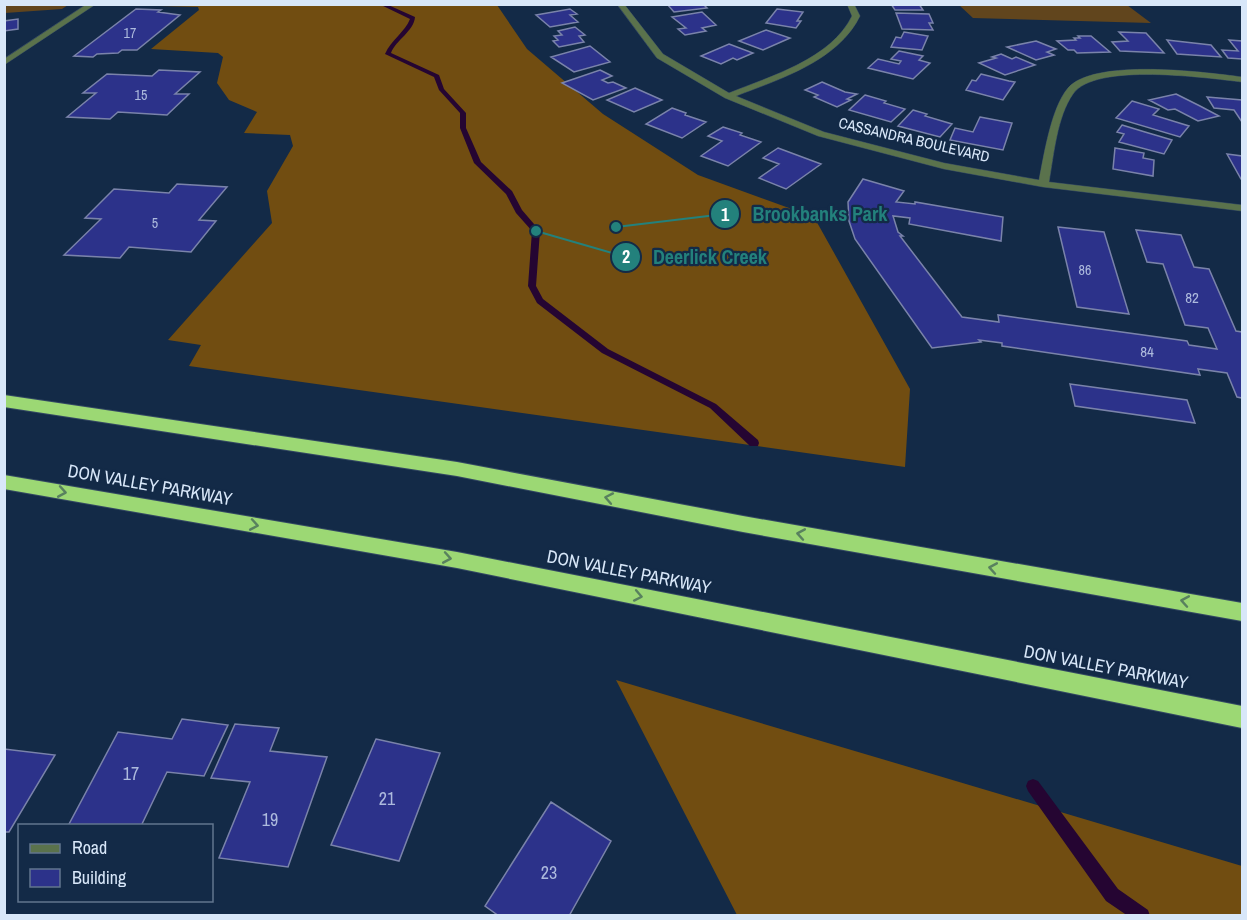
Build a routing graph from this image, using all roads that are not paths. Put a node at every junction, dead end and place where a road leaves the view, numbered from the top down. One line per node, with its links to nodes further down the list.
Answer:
1 (93, 4): 4 (street)
2 (620, 4): 6 (street, CASSANDRA BOULEVARD)
3 (850, 4): 6 (street)
4 (7, 60)
5 (1242, 79): 7 (street)
6 (728, 96): 7 (street, CASSANDRA BOULEVARD)
7 (1043, 183): 8 (street, CASSANDRA BOULEVARD)
8 (1242, 208)
9 (4, 400): 11 (highway, one-way to 9)
10 (4, 482): 12 (highway, DON VALLEY PARKWAY, one-way to 12)
11 (1242, 612)
12 (1242, 717)

